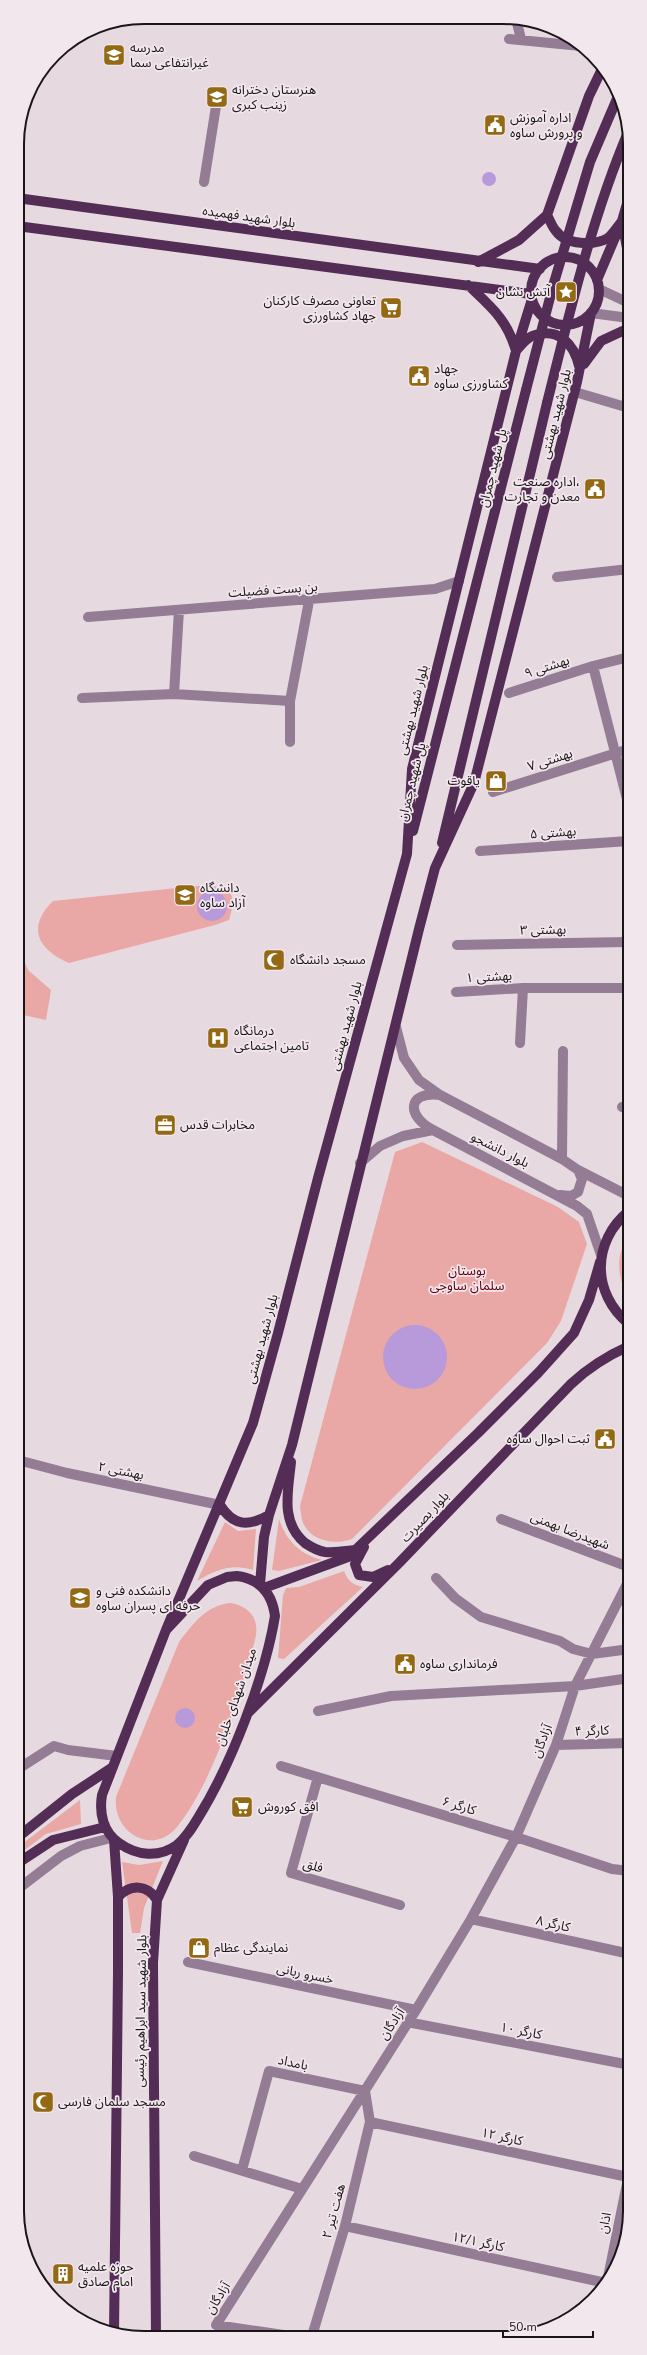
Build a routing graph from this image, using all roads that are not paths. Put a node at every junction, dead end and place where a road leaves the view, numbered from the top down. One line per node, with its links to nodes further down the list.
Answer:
1 (517, 25): 3 (street)
2 (509, 39): 3 (street)
3 (521, 39): 4 (street)
4 (570, 45)
5 (600, 73): 11 (main road)
6 (218, 100): 9 (street)
7 (616, 102): 48 (main road, پل شهید چمران, bridge)
8 (623, 144): 49 (main road, bridge)
9 (204, 182)
10 (24, 199): 16 (main road, بلوار شهید فهمیده)
11 (547, 215): 13 (main road); 16 (main road)
12 (623, 218): 13 (main road)
13 (622, 222): 15 (main road); 18 (main road)
14 (24, 227): 19 (main road)
15 (623, 227)
16 (478, 262): 17 (main road, بلوار شهید فهمیده)
17 (540, 269): 18 (main road); 20 (main road)
18 (598, 284): 21 (street); 22 (main road)
19 (468, 285): 20 (main road); 25 (main road)
20 (532, 296): 22 (main road); 25 (main road, بلوار شهید بهشتی)
21 (623, 299)
22 (591, 313): 23 (street); 26 (main road, بلوار شهید بهشتی)
23 (623, 317)
24 (623, 331): 26 (main road)
25 (516, 351): 26 (main road); 31 (main road, بلوار شهید بهشتی)
26 (580, 371): 27 (main road, بلوار شهید بهشتی)
27 (575, 392): 28 (street); 49 (main road, بلوار شهید بهشتی)
28 (623, 406)
29 (623, 569): 30 (street)
30 (557, 577)
31 (458, 581): 32 (street, بن بست فضیلت); 48 (main road, بلوار شهید بهشتی)
32 (309, 601): 33 (street, بن بست فضیلت); 40 (street)
33 (178, 610): 34 (street, بن بست فضیلت); 38 (street)
34 (88, 617)
35 (623, 658): 36 (street, بهشتی ۹)
36 (593, 666): 37 (street, بهشتی ۹); 43 (street)
37 (509, 693)
38 (174, 694): 39 (street); 40 (street)
39 (82, 698)
40 (290, 701): 41 (street)
41 (290, 742)
42 (623, 750): 43 (street, بهشتی ۷)
43 (615, 752): 44 (street); 45 (street, بهشتی ۷)
44 (623, 783)
45 (494, 792)
46 (623, 841): 47 (street, بهشتی ۵)
47 (480, 851)
48 (407, 854): 71 (main road, بلوار شهید بهشتی)
49 (435, 868): 55 (main road, بلوار شهید بهشتی)
50 (623, 942): 51 (street, بهشتی ۳)
51 (457, 945)
52 (523, 988): 53 (street, بهشتی ۱); 54 (street, بهشتی ۱); 56 (street)
53 (623, 988)
54 (456, 992)
55 (396, 1027): 58 (street, بلوار دانشجو); 61 (main road, بلوار شهید بهشتی)
56 (520, 1043)
57 (563, 1051): 60 (street)
58 (440, 1095): 59 (street, بلوار دانشجو); 60 (street, بلوار دانشجو)
59 (433, 1130): 61 (street); 64 (street, بلوار دانشجو)
60 (562, 1159): 62 (street, بلوار دانشجو)
61 (360, 1163): 69 (main road, بلوار شهید بهشتی)
62 (578, 1170): 63 (street, بلوار دانشجو); 64 (street)
63 (623, 1193)
64 (560, 1196): 66 (street, بلوار دانشجو)
65 (623, 1217): 66 (main road, بلوار بصیرت)
66 (601, 1259): 67 (main road); 74 (main road, بلوار بصیرت)
67 (623, 1318)
68 (623, 1349): 76 (main road, بلوار بصیرت)
69 (292, 1445): 72 (main road, بلوار شهید بهشتی); 75 (main road)
70 (24, 1462): 71 (street, بهشتی ۲)
71 (220, 1505): 72 (main road); 81 (main road, بلوار شهید بهشتی)
72 (269, 1515): 79 (main road, بلوار شهید بهشتی)
73 (501, 1519): 77 (street, شهیدرضا بهمنی)
74 (370, 1536): 75 (main road, بلوار بصیرت); 76 (main road)
75 (356, 1550): 79 (main road, بلوار بصیرت)
76 (399, 1563): 87 (main road, بلوار بصیرت)
77 (623, 1564)
78 (436, 1578): 83 (street)
79 (262, 1586): 81 (main road, میدان شهدای خلبان); 87 (main road, میدان شهدای خلبان)
80 (623, 1594): 83 (street, آزادگان)
81 (166, 1630): 90 (main road, میدان شهدای خلبان)
82 (623, 1650): 83 (street)
83 (592, 1654): 85 (street, آزادگان)
84 (623, 1679): 85 (street)
85 (575, 1686): 86 (street); 89 (street, آزادگان)
86 (318, 1711)
87 (245, 1716): 97 (main road, میدان شهدای خلبان)
88 (623, 1743): 89 (street, کارگر ۴)
89 (556, 1745): 98 (street, آزادگان)
90 (117, 1756): 91 (street); 93 (main road, میدان شهدای خلبان)
91 (24, 1765)
92 (281, 1766): 94 (street, کارگر ۶)
93 (112, 1767): 95 (main road, میدان شهدای خلبان); 96 (main road)
94 (318, 1777): 98 (street, کارگر ۶); 105 (street, فلق)
95 (105, 1827): 99 (main road, میدان شهدای خلبان); 100 (main road)
96 (24, 1832)
97 (186, 1837): 99 (main road, میدان شهدای خلبان); 104 (main road, بلوار شهید سید ابراهیم رئیسی)
98 (516, 1837): 101 (street, کارگر ۶); 106 (street, آزادگان)
99 (112, 1839): 102 (street); 103 (main road, بلوار شهید سید ابراهیم رئیسی)
100 (24, 1859)
101 (623, 1870)
102 (24, 1884)
103 (118, 1897): 104 (main road); 122 (main road, بلوار شهید سید ابراهیم رئیسی)
104 (157, 1900): 123 (main road, بلوار شهید سید ابراهیم رئیسی)
105 (400, 1905)
106 (471, 1919): 107 (street, کارگر ۸); 109 (street, آزادگان)
107 (623, 1952)
108 (188, 1962): 109 (street, خسرو ربانی)
109 (416, 2010): 110 (street, آزادگان)
110 (408, 2022): 111 (street, کارگر ۱۰); 112 (street, آزادگان)
111 (623, 2064)
112 (365, 2091): 113 (street, هفت تیر ۲); 115 (street, بامداد); 117 (street, آزادگان)
113 (370, 2122): 116 (street, کارگر ۱۲); 119 (street, هفت تیر ۲)
114 (194, 2156): 115 (street)
115 (242, 2170): 117 (street)
116 (623, 2172)
117 (302, 2189): 124 (street, آزادگان)
118 (623, 2214): 120 (street, اذان)
119 (345, 2226): 121 (street, کارگر ۱۲/۱); 125 (street, هفت تیر ۲)
120 (619, 2243)
121 (600, 2281)
122 (114, 2327)
123 (156, 2331)
124 (256, 2331)
125 (314, 2331)

